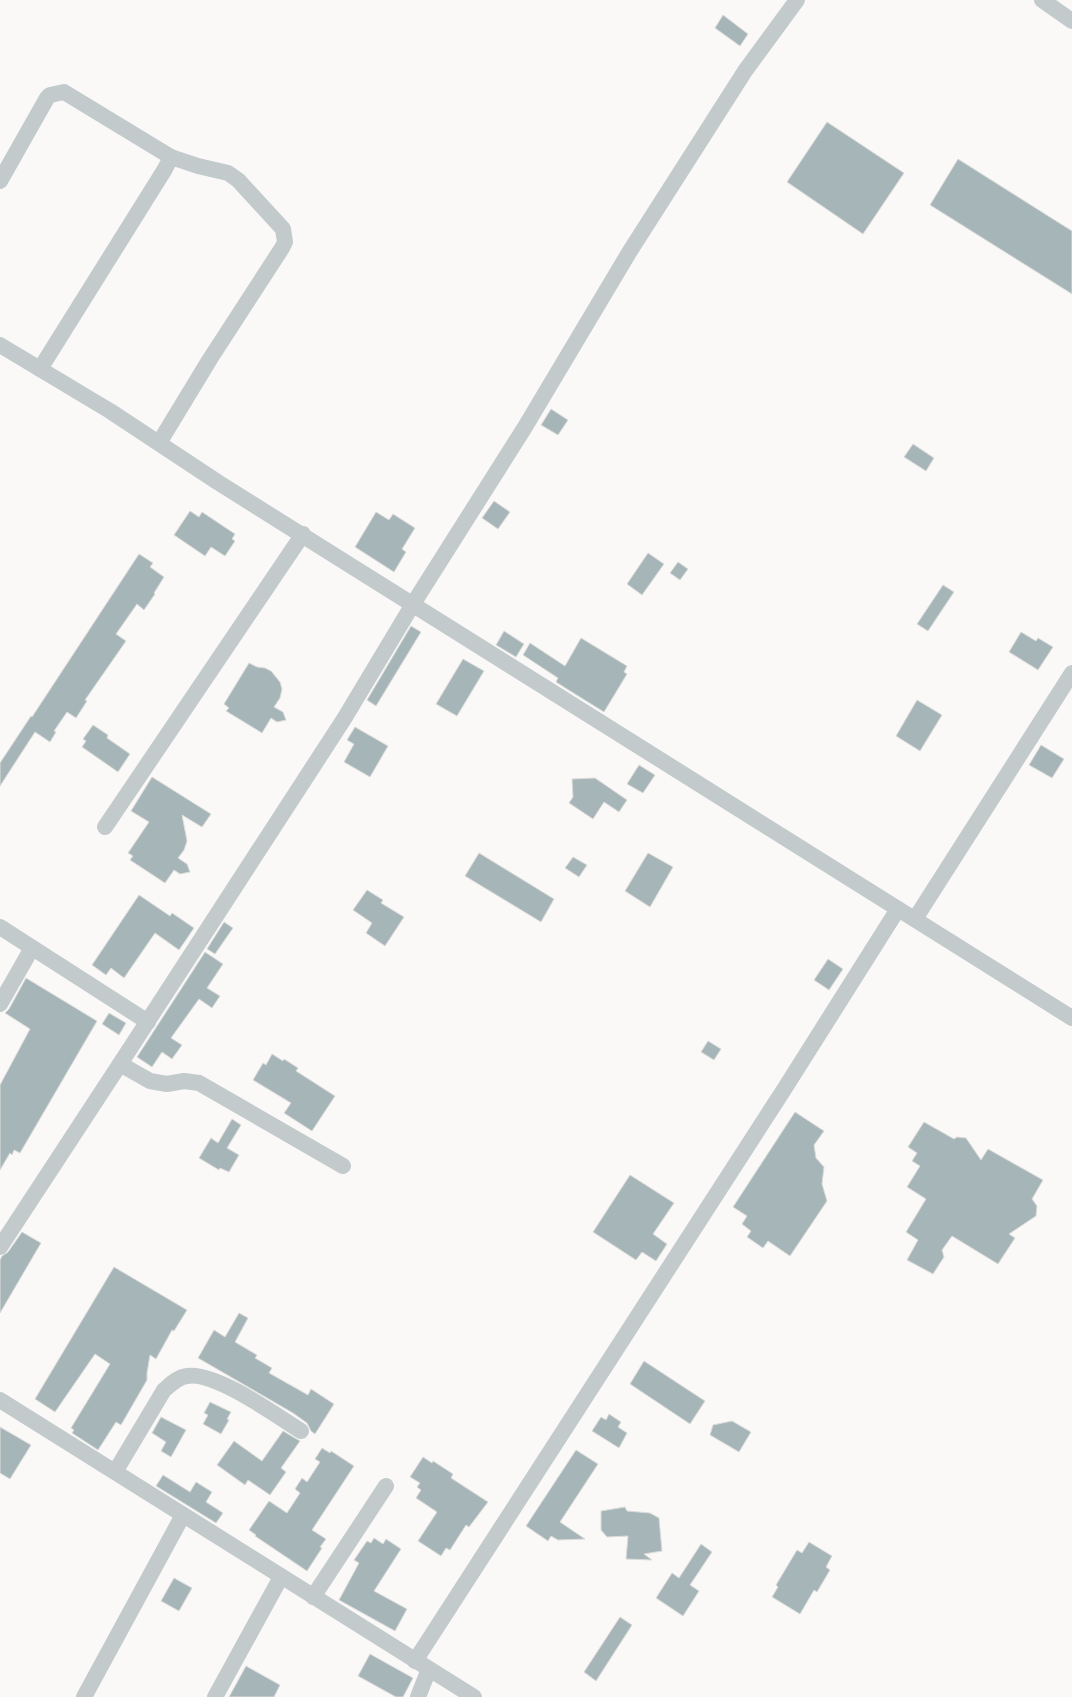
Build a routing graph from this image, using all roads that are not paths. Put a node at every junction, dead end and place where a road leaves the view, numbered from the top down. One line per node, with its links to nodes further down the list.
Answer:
1 (797, 0): 10 (street)
2 (1042, 0): 3 (street)
3 (1072, 21)
4 (171, 157): 5 (street); 7 (street); 8 (street)
5 (0, 181)
6 (0, 345): 7 (street)
7 (40, 369): 8 (street)
8 (159, 443): 9 (street)
9 (303, 534): 10 (street); 12 (street)
10 (413, 604): 13 (street); 19 (street)
11 (1072, 673): 14 (street)
12 (105, 827)
13 (898, 909): 14 (street); 30 (street)
14 (915, 919): 18 (street)
15 (0, 927): 16 (street)
16 (32, 948): 17 (street); 19 (street)
17 (0, 1004)
18 (1072, 1018)
19 (148, 1022): 20 (street)
20 (120, 1064): 21 (street); 22 (street)
21 (343, 1166)
22 (0, 1247)
23 (0, 1400): 25 (street)
24 (301, 1431): 25 (street)
25 (115, 1472): 27 (street)
26 (386, 1486): 29 (street)
27 (183, 1515): 28 (street); 31 (street)
28 (281, 1577): 29 (street); 32 (street)
29 (313, 1597): 30 (street)
30 (422, 1665): 33 (street); 34 (street)
31 (84, 1697)
32 (215, 1697)
33 (418, 1697)
34 (474, 1697)

